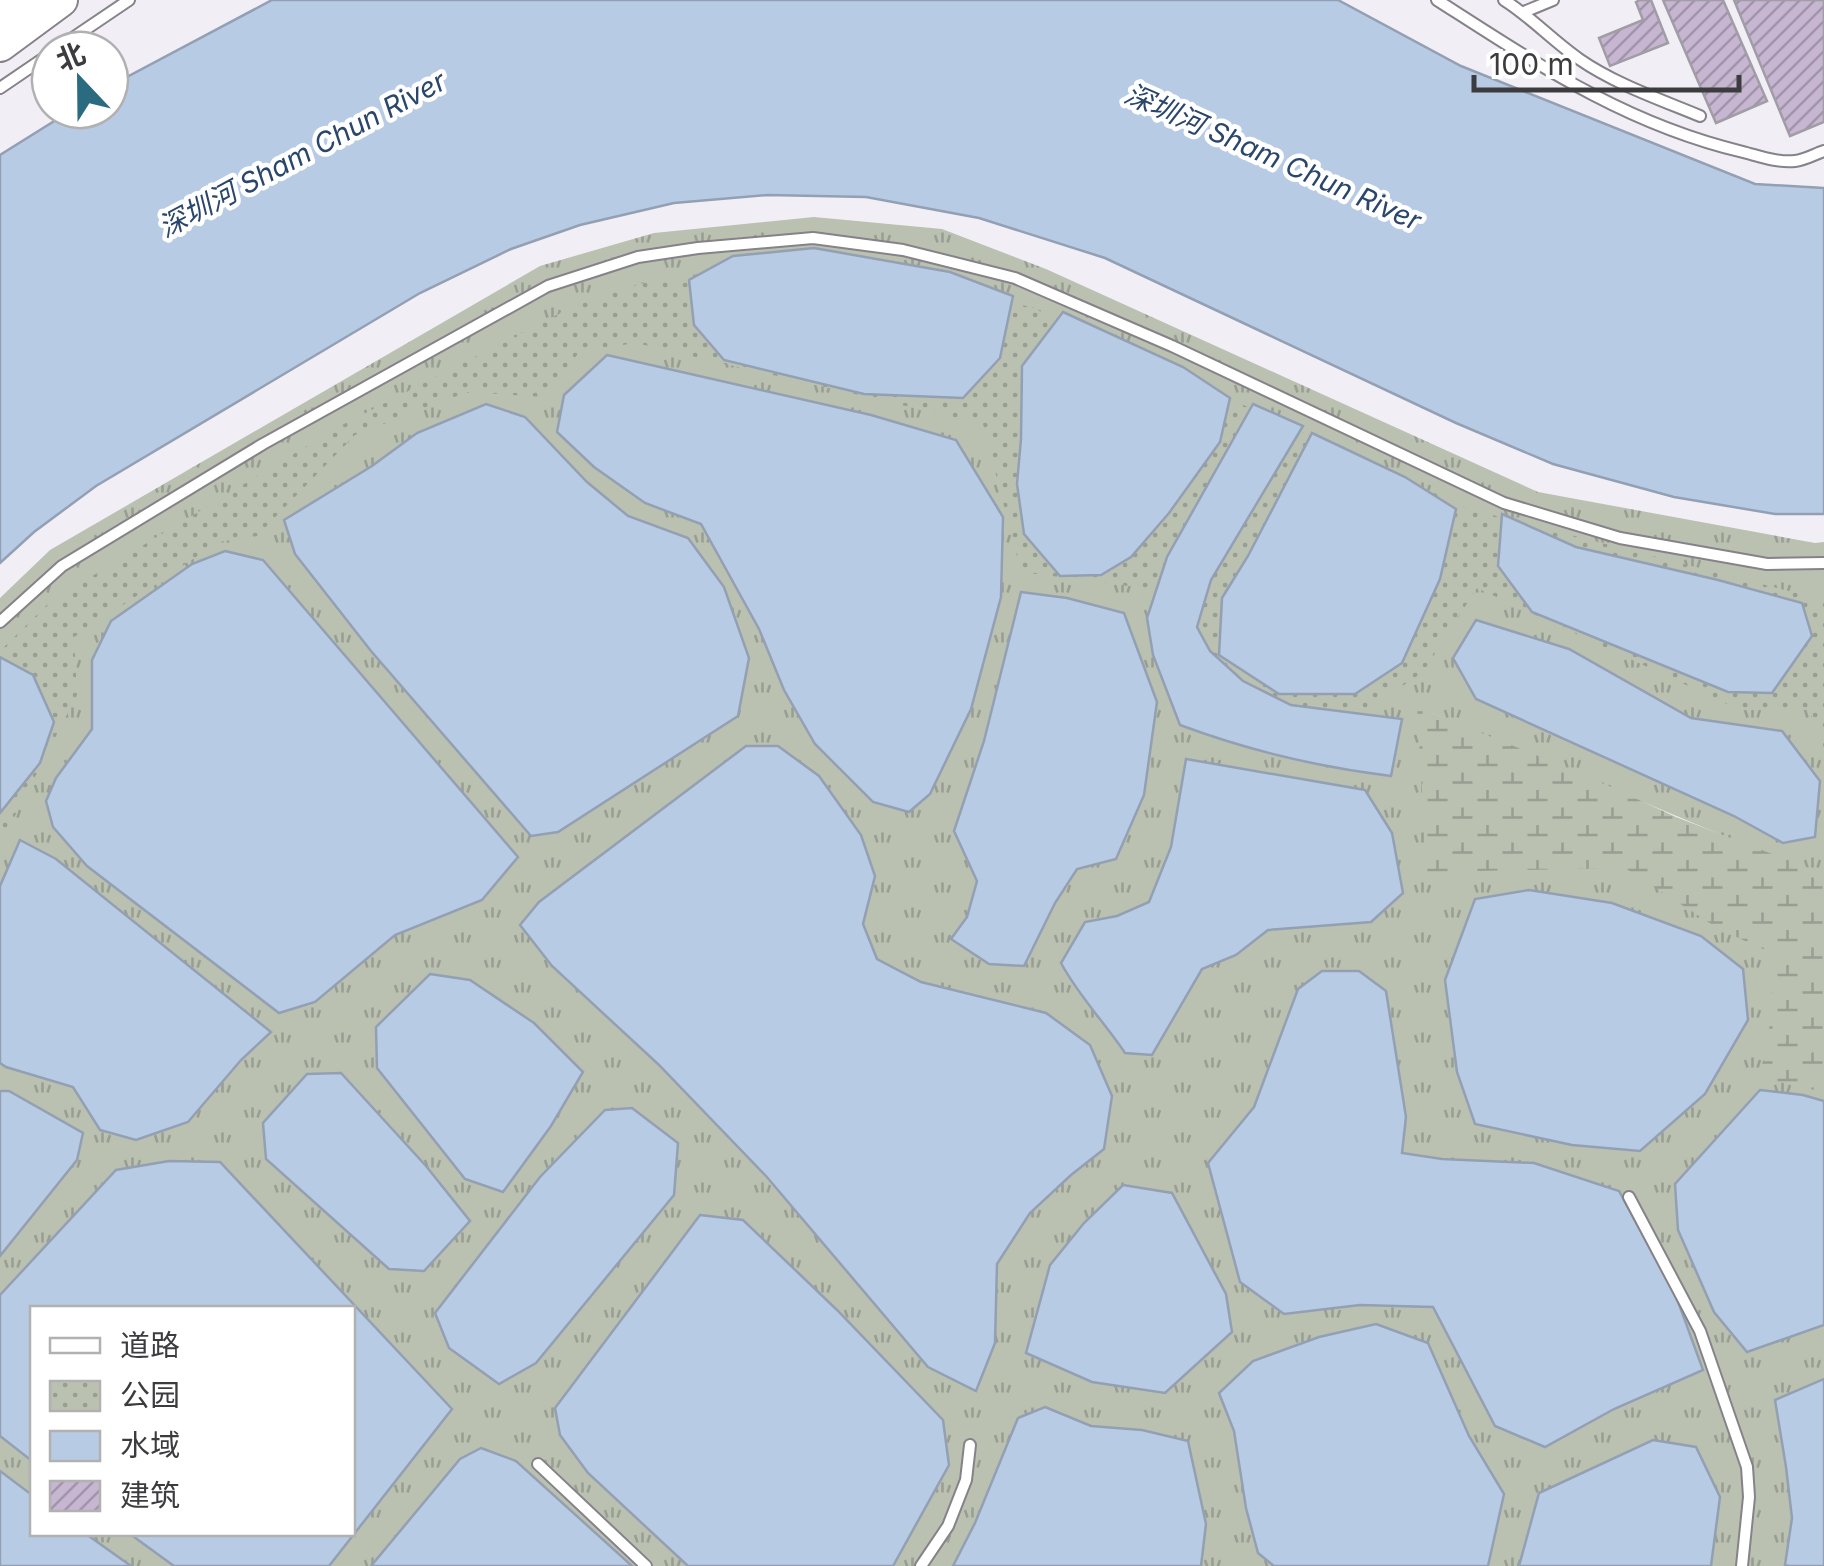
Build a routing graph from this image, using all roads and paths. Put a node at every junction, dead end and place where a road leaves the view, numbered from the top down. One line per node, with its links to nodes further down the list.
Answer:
1 (24, 0): 8 (highway)
2 (61, 0): 10 (main road)
3 (129, 0): 9 (lane)
4 (1437, 0): 14 (lane)
5 (1504, 0): 7 (lane)
6 (1553, 0): 7 (lane)
7 (1524, 12): 13 (lane)
8 (0, 17)
9 (85, 30)
10 (0, 45)
11 (30, 68): 12 (lane)
12 (0, 88)
13 (1700, 116)
14 (1824, 151)
15 (1824, 564): 16 (lane)
16 (0, 622)
17 (1629, 1198): 22 (lane)
18 (970, 1446): 21 (lane)
19 (538, 1464): 20 (lane)
20 (646, 1566)
21 (920, 1566)
22 (1742, 1566)

